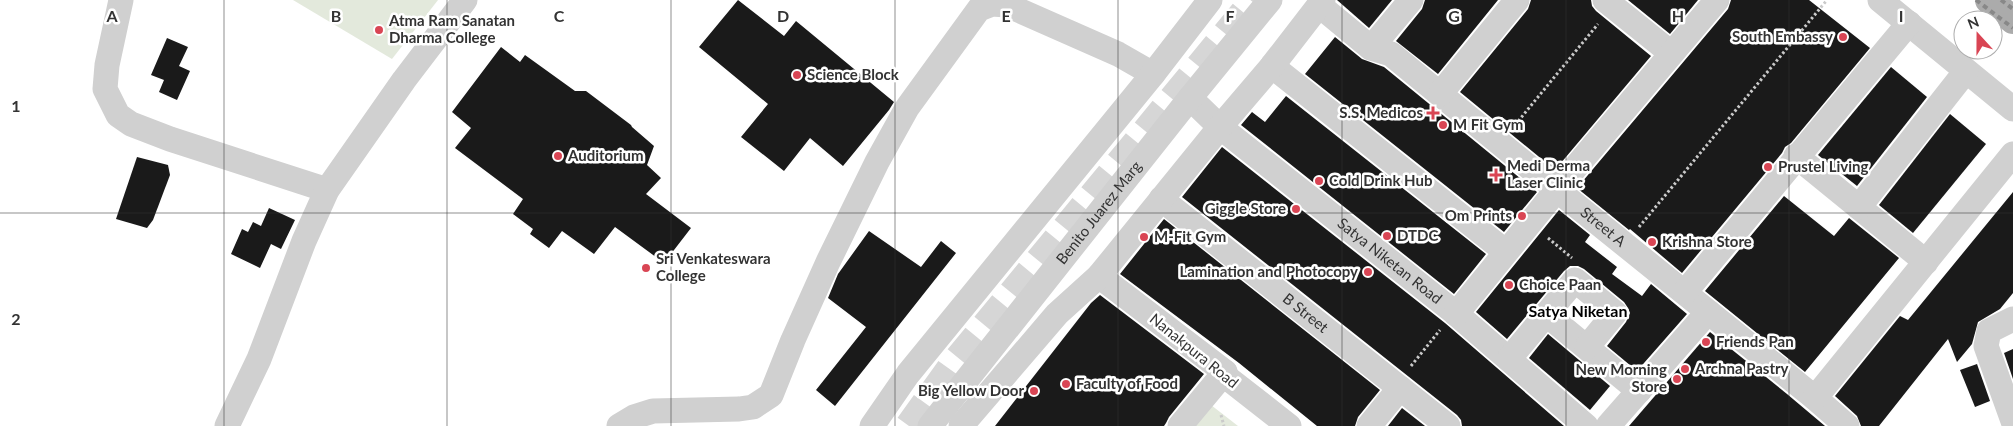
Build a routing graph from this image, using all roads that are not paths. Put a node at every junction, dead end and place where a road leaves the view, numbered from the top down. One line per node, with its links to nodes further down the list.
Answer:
1 (121, 0): 25 (street)
2 (465, 0): 25 (street)
3 (1210, 0): 18 (street)
4 (1270, 0): 20 (street, Benito Juarez Marg)
5 (1411, 0): 14 (street)
6 (1517, 0): 19 (street)
7 (1717, 0): 15 (street)
8 (1880, 0): 13 (street)
9 (1989, 0): 12 (main road)
10 (1321, 3): 14 (street, Street A); 16 (street)
11 (1609, 3): 15 (street)
12 (2013, 20)
13 (1909, 23): 17 (street); 24 (street)
14 (1371, 48): 19 (street, Street A)
15 (1671, 53): 26 (street)
16 (1272, 66): 22 (street); 29 (street)
17 (1966, 71): 21 (street); 28 (street)
18 (1153, 74): 45 (street); 46 (street)
19 (1440, 94): 26 (street, Street A)
20 (1190, 98): 22 (street, Satya Niketan Road); 47 (street, Benito Juarez Marg)
21 (2013, 109)
22 (1220, 127): 27 (street); 36 (street, Satya Niketan Road)
23 (2013, 154): 30 (street)
24 (1796, 156): 28 (street); 32 (street)
25 (327, 190): 44 (street)
26 (1557, 190): 29 (street); 32 (street, Street A)
27 (1161, 199): 31 (street); 40 (street, B Street)
28 (1859, 207): 30 (street)
29 (1506, 252): 36 (street)
30 (1926, 262): 42 (street)
31 (1099, 276): 39 (street, Nanakpura Road); 48 (street)
32 (1685, 292): 33 (street, Street A)
33 (1708, 312): 41 (street); 42 (street, Street A)
34 (1546, 314): 37 (street); 37 (street); 38 (street)
35 (2013, 319): 43 (street)
36 (1449, 321): 38 (street, Satya Niketan Road)
37 (1587, 347): 41 (street)
38 (1509, 359): 53 (street, Satya Niketan Road)
39 (1225, 372): 49 (street); 50 (street, Nanakpura Road)
40 (1398, 387): 51 (street); 52 (street, B Street)
41 (1639, 391): 54 (street)
42 (1815, 398): 55 (street, Street A)
43 (2005, 422)
44 (228, 426)
45 (619, 426)
46 (872, 426)
47 (930, 426)
48 (962, 426)
49 (1180, 426)
50 (1289, 426)
51 (1368, 426)
52 (1448, 426)
53 (1586, 426)
54 (1608, 426)
55 (1846, 426)

